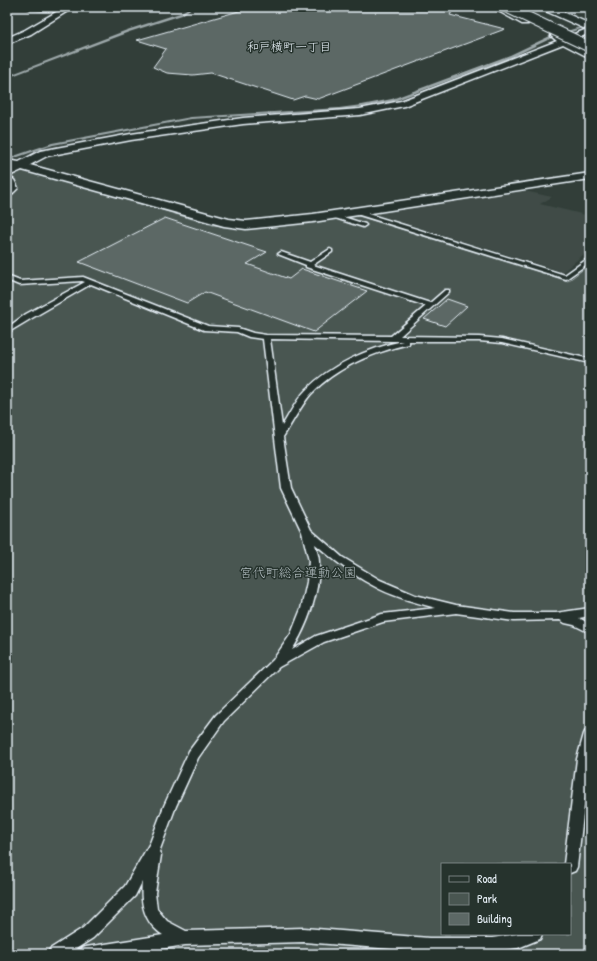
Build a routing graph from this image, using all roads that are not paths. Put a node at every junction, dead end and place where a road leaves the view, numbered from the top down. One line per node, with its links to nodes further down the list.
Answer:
1 (30, 7): 2 (street)
2 (35, 7): 7 (street)
3 (494, 7): 10 (street)
4 (506, 7): 12 (main road, bridge)
5 (524, 7): 9 (main road)
6 (544, 7): 8 (main road)
7 (68, 8): 11 (street)
8 (590, 29): 10 (street)
9 (590, 38)
10 (563, 40): 13 (street); 15 (street)
11 (7, 41)
12 (590, 47)
13 (590, 55)
14 (7, 162): 15 (street)
15 (20, 166): 16 (street); 21 (street)
16 (7, 174)
17 (590, 176): 20 (street)
18 (7, 177): 19 (lane)
19 (7, 197)
20 (352, 211): 21 (street); 25 (lane)
21 (331, 214): 22 (lane)
22 (363, 225)
23 (330, 251): 26 (lane)
24 (281, 254): 26 (lane)
25 (590, 259)
26 (310, 264): 30 (lane)
27 (7, 278): 28 (lane)
28 (90, 282): 31 (lane); 32 (lane)
29 (447, 291): 30 (lane)
30 (430, 305): 34 (lane)
31 (7, 331)
32 (266, 337): 34 (lane); 36 (lane)
33 (421, 338): 34 (lane); 35 (lane); 36 (lane)
34 (392, 339)
35 (590, 361)
36 (279, 437): 37 (lane)
37 (307, 532): 38 (lane); 42 (lane)
38 (456, 609): 40 (lane); 42 (lane)
39 (590, 612): 40 (lane)
40 (556, 617): 41 (lane)
41 (590, 629)
42 (275, 664): 44 (lane)
43 (590, 734): 45 (lane)
44 (156, 846): 47 (lane); 48 (lane)
45 (570, 863)
46 (533, 935): 47 (lane)
47 (185, 938): 49 (lane)
48 (54, 954)
49 (86, 954)

